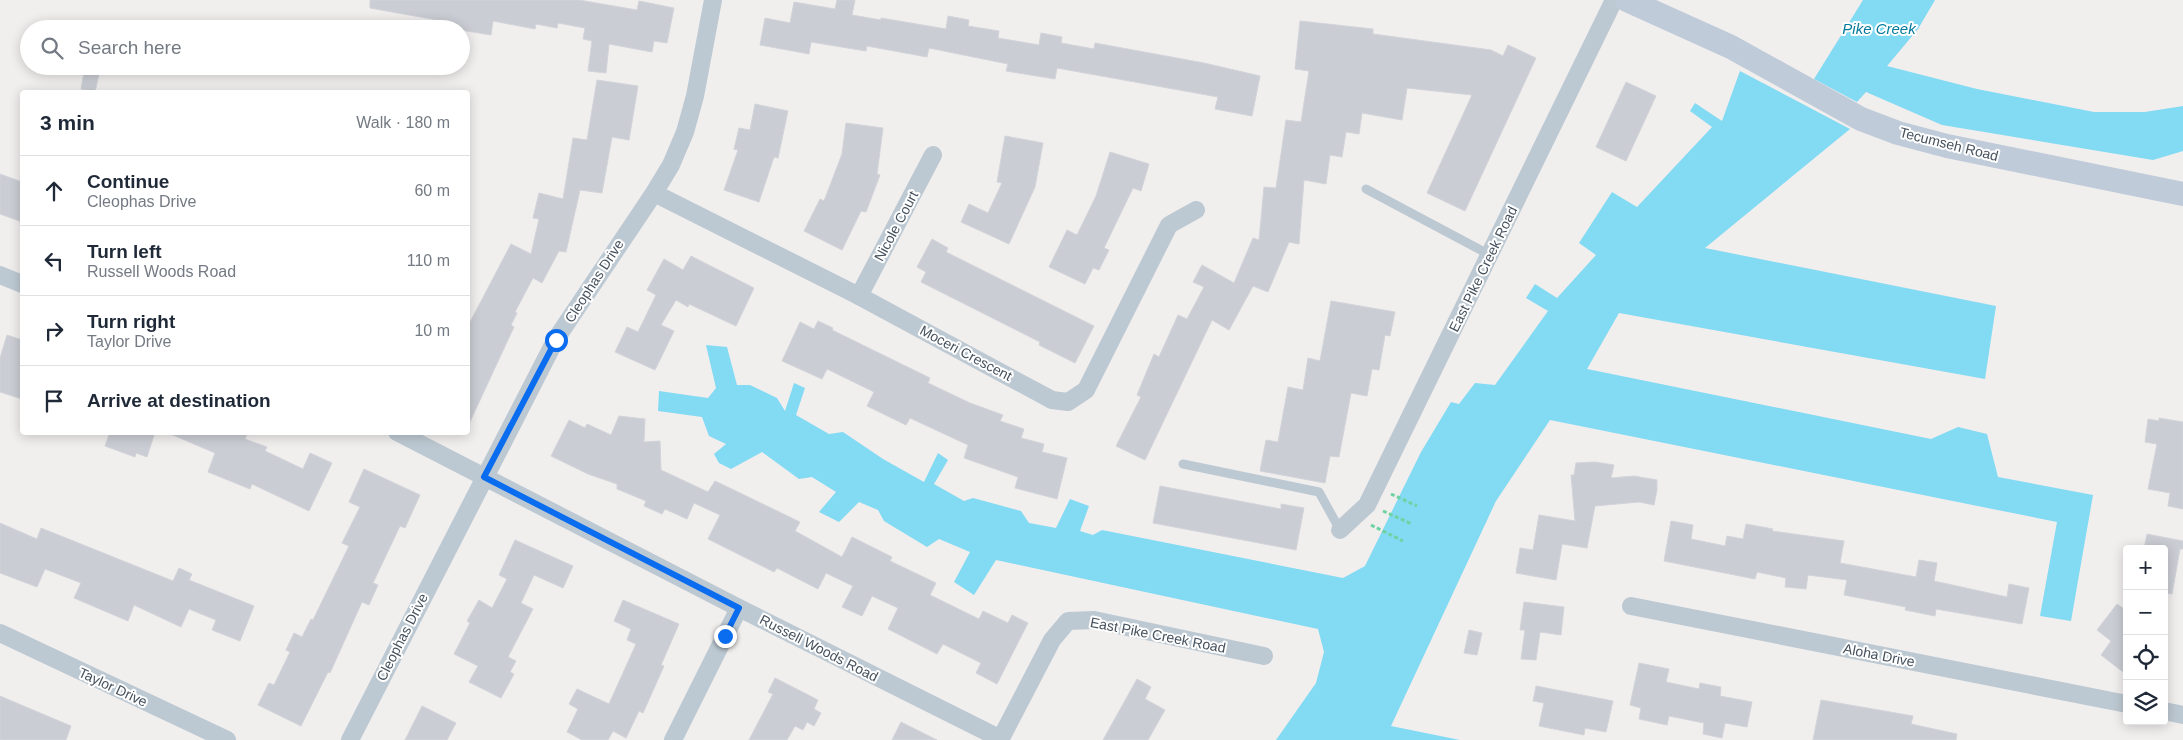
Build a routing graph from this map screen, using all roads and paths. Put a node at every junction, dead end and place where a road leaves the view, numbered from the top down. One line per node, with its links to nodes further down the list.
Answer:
1 (713, 0): 6 (street, Cleophas Drive)
2 (1614, 0): 9 (street, East Pike Creek Road)
3 (1627, 0): 7 (main road, Tecumseh Road)
4 (933, 155): 12 (street, Nicole Court)
5 (1366, 189): 9 (lane)
6 (654, 193): 12 (street, Moceri Crescent); 15 (street, Cleophas Drive)
7 (2183, 194)
8 (1196, 210): 12 (street, Moceri Crescent)
9 (1490, 255): 21 (street, East Pike Creek Road)
10 (0, 275): 11 (street)
11 (20, 283)
12 (859, 296)
13 (403, 435): 15 (street, Russell Woods Road)
14 (1183, 464): 21 (lane)
15 (484, 477): 24 (street, Russell Woods Road); 31 (street, Cleophas Drive)
16 (1386, 492): 17 (path)
17 (1417, 506)
18 (1378, 509): 20 (path)
19 (1374, 517): 22 (path)
20 (1412, 524)
21 (1340, 530)
22 (1403, 541)
23 (1631, 606): 27 (street, Aloha Drive)
24 (739, 608): 32 (street); 33 (street, Russell Woods Road)
25 (0, 633): 30 (street, Taylor Drive)
26 (1264, 656): 33 (street, East Pike Creek Road)
27 (2123, 703)
28 (2168, 712): 29 (street)
29 (2183, 715)
30 (227, 740)
31 (350, 740)
32 (673, 740)
33 (1001, 740)

